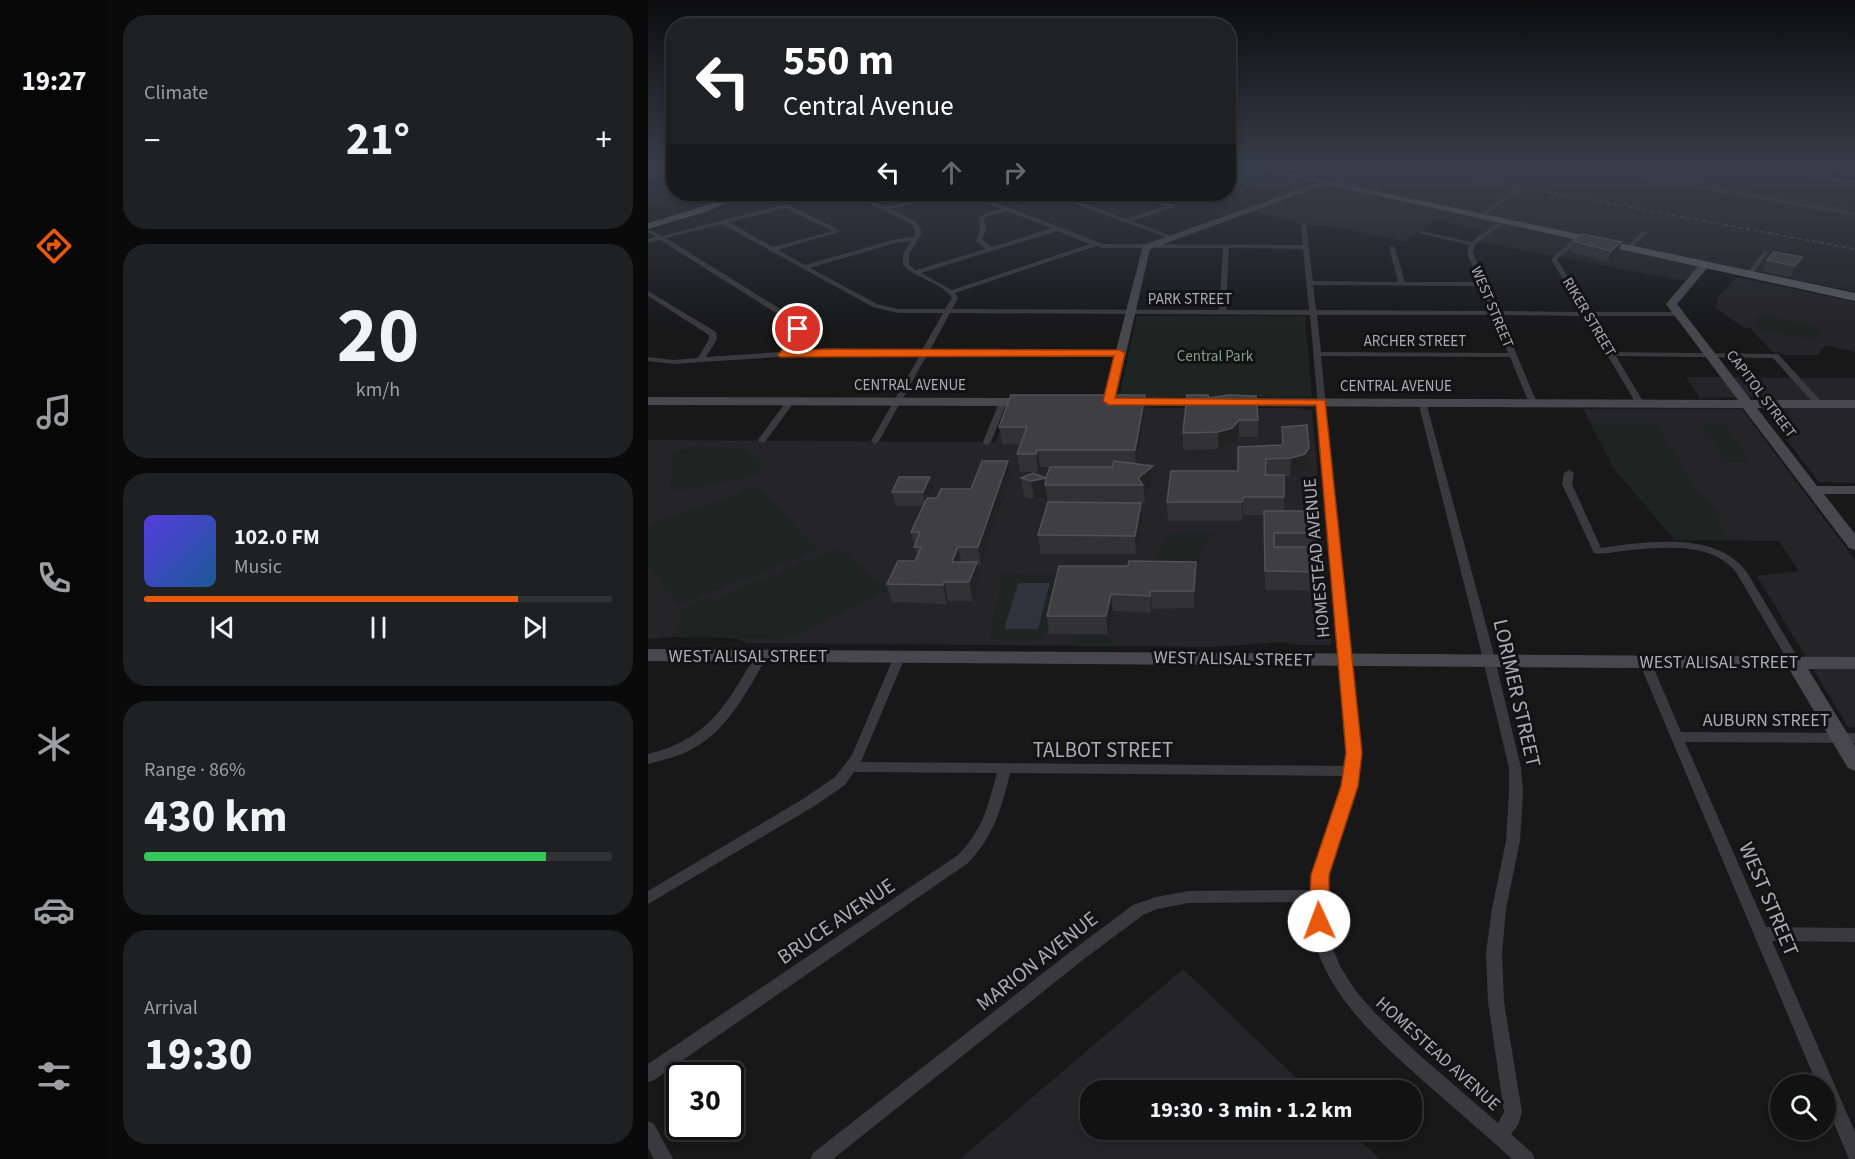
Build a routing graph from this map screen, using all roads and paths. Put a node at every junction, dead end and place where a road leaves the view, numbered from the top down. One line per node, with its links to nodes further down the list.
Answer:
1 (665, 221): 14 (main road)
2 (667, 221): 14 (main road)
3 (727, 221): 11 (street)
4 (817, 221): 29 (street)
5 (911, 221): 21 (street)
6 (981, 221): 30 (street)
7 (1037, 221): 15 (street)
8 (1126, 221): 18 (street)
9 (1216, 221): 18 (street)
10 (1497, 221): 12 (main road)
11 (723, 222): 19 (street); 29 (street, PARK STREET)
12 (1501, 222): 20 (main road); 24 (street, WEST STREET)
13 (1304, 224): 27 (street, HOMESTEAD AVENUE)
14 (649, 227): 19 (street)
15 (1056, 229): 23 (street); 30 (street)
16 (1645, 232): 31 (street)
17 (1422, 233): 24 (street)
18 (1170, 237): 25 (street)
19 (660, 238): 22 (street); 55 (street)
20 (1577, 239): 31 (main road); 48 (street, RIKER STREET)
21 (916, 240): 34 (street); 35 (street)
22 (648, 241)
23 (1095, 244): 25 (street); 40 (street)
24 (1472, 244): 39 (street, WEST STREET)
25 (1146, 247): 26 (street); 44 (street)
26 (1226, 247): 27 (street); 45 (street)
27 (1306, 247): 37 (street, HOMESTEAD AVENUE)
28 (1392, 248): 38 (street)
29 (773, 249): 34 (street, PARK STREET)
30 (991, 249): 35 (street)
31 (1627, 249): 33 (main road)
32 (1766, 252): 36 (street)
33 (1704, 266): 36 (main road); 49 (street)
34 (805, 267): 43 (street, PARK STREET)
35 (914, 273): 40 (street)
36 (1749, 275): 42 (main road)
37 (1310, 284): 38 (street); 46 (street, HOMESTEAD AVENUE)
38 (1402, 284): 39 (street)
39 (1482, 284): 47 (street, WEST STREET)
40 (951, 292): 43 (street)
41 (648, 293): 58 (street)
42 (1855, 297)
43 (948, 312): 44 (street, PARK STREET); 50 (street)
44 (1130, 313): 45 (street, PARK STREET); 51 (street)
45 (1222, 313): 46 (street, PARK STREET)
46 (1312, 313): 47 (street, PARK STREET); 52 (street, HOMESTEAD AVENUE)
47 (1496, 314): 48 (street, PARK STREET); 53 (street, WEST STREET)
48 (1587, 314): 49 (street, PARK STREET); 54 (street, RIKER STREET)
49 (1679, 314): 56 (street, CAPITOL STREET)
50 (924, 353): 51 (street); 55 (street); 61 (street)
51 (1120, 353): 64 (street, CENTRAL AVENUE)
52 (1316, 354): 53 (street, ARCHER STREET); 64 (street, HOMESTEAD AVENUE)
53 (1513, 354): 66 (street, WEST STREET)
54 (1611, 354): 56 (street); 67 (street, RIKER STREET)
55 (783, 355): 58 (street)
56 (1710, 355): 68 (street, CAPITOL STREET); 69 (street)
57 (648, 359): 58 (street)
58 (701, 360)
59 (648, 400): 60 (street, CENTRAL AVENUE)
60 (791, 401): 61 (street, CENTRAL AVENUE); 71 (street)
61 (897, 401): 62 (street, CENTRAL AVENUE); 72 (street)
62 (1003, 402): 63 (street, CENTRAL AVENUE); 73 (street)
63 (1038, 402)
64 (1321, 402): 65 (street, CENTRAL AVENUE); 81 (street, HOMESTEAD AVENUE)
65 (1422, 402): 66 (street, CENTRAL AVENUE); 82 (street, LORIMER STREET)
66 (1533, 403): 67 (street, CENTRAL AVENUE)
67 (1640, 403): 68 (street, CENTRAL AVENUE)
68 (1748, 403): 69 (street, CENTRAL AVENUE); 75 (street, CAPITOL STREET)
69 (1819, 404): 70 (street, CENTRAL AVENUE)
70 (1855, 404)
71 (762, 440)
72 (875, 441)
73 (987, 442)
74 (1569, 473): 84 (street)
75 (1813, 490): 76 (street); 77 (street, CAPITOL STREET)
76 (1855, 490)
77 (1855, 545)
78 (648, 655): 79 (street, WEST ALISAL STREET)
79 (760, 656): 80 (street, WEST ALISAL STREET); 88 (street)
80 (899, 657): 81 (street, WEST ALISAL STREET); 90 (street)
81 (1346, 660): 82 (street, WEST ALISAL STREET); 92 (street, HOMESTEAD AVENUE)
82 (1489, 660): 83 (street, WEST ALISAL STREET); 99 (street, LORIMER STREET)
83 (1645, 662): 84 (street, WEST ALISAL STREET); 86 (street, WEST STREET)
84 (1795, 663): 85 (street, WEST ALISAL STREET); 87 (street)
85 (1855, 663)
86 (1676, 737): 87 (street, AUBURN STREET); 95 (street, WEST STREET)
87 (1848, 738): 89 (street)
88 (648, 759)
89 (1855, 763)
90 (852, 767): 91 (street, TALBOT STREET); 94 (street)
91 (1004, 769): 92 (street, TALBOT STREET); 97 (street, BRUCE AVENUE)
92 (1353, 771): 93 (street, HOMESTEAD AVENUE)
93 (1318, 896): 99 (street, HOMESTEAD AVENUE); 102 (street, MARION AVENUE)
94 (648, 898)
95 (1762, 934): 96 (street); 100 (street, WEST STREET)
96 (1855, 935)
97 (648, 1074)
98 (648, 1130): 101 (street)
99 (1499, 1135): 103 (street, HOMESTEAD AVENUE)
100 (1855, 1153)
101 (664, 1159)
102 (819, 1159)
103 (1526, 1159)

